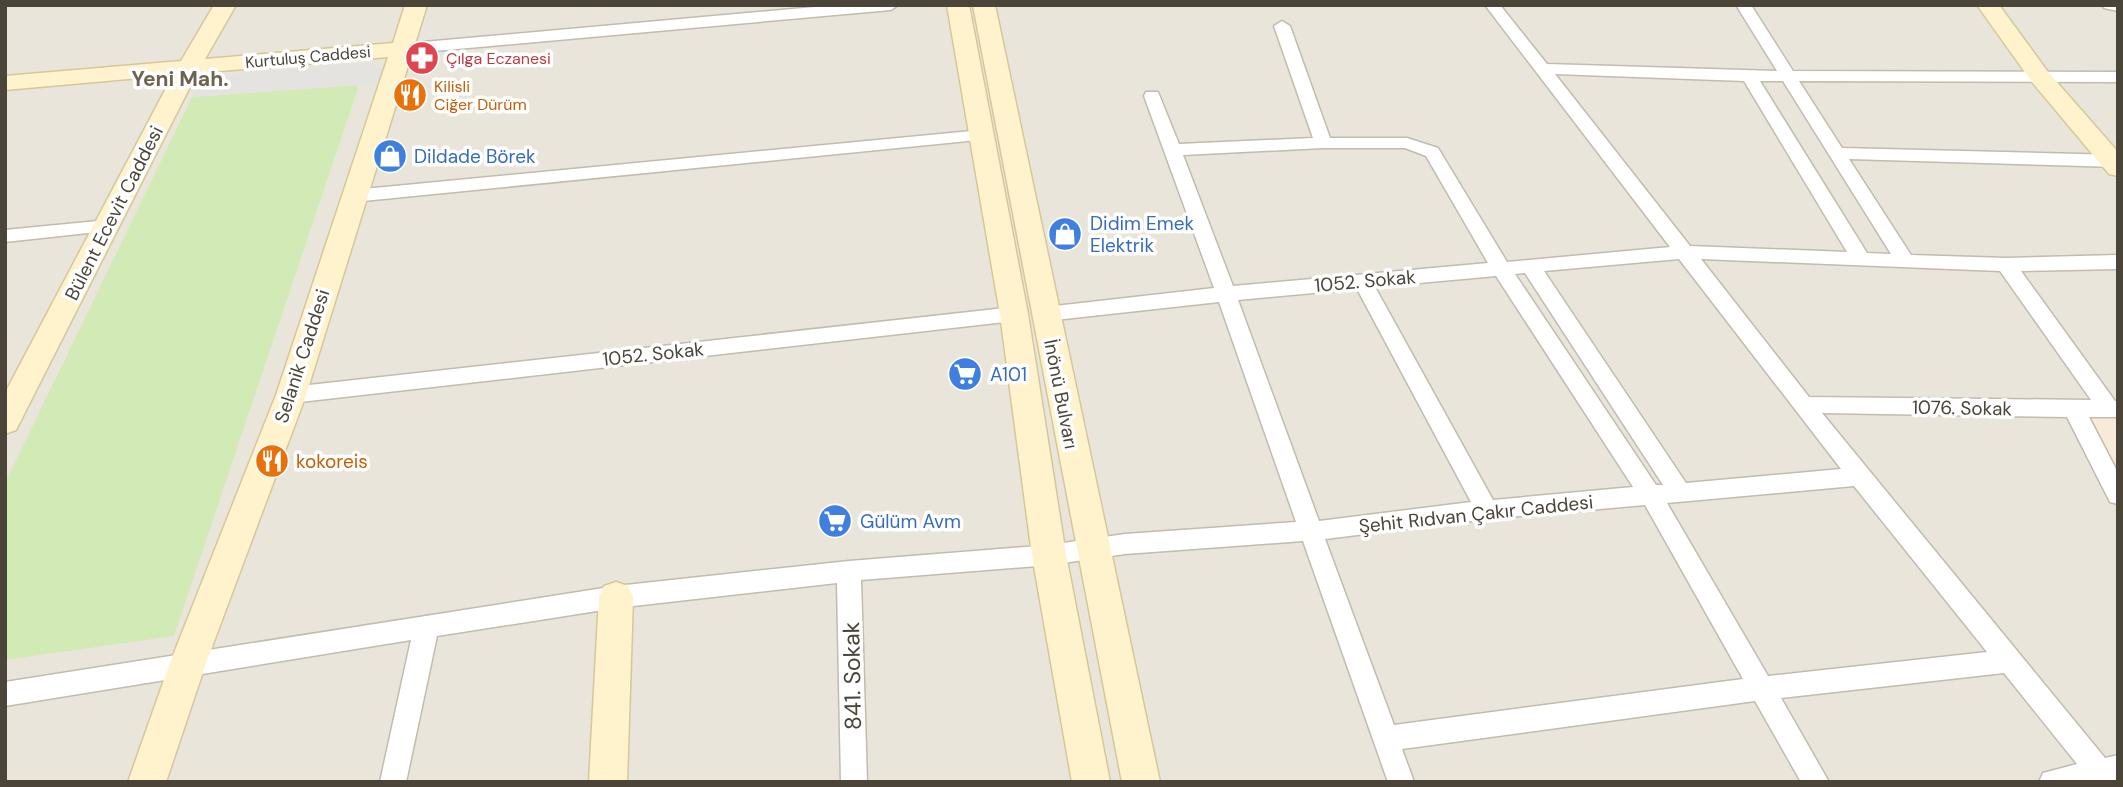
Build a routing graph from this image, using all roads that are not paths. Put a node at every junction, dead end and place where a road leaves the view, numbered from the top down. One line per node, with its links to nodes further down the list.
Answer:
1 (225, 5): 13 (street, Bülent Ecevit Caddesi)
2 (416, 5): 12 (street, Selanik Caddesi)
3 (891, 5): 12 (street)
4 (958, 5): 21 (street, İnönü Bulvarı)
5 (984, 5): 39 (street, İnönü Bulvarı)
6 (1492, 5): 14 (street)
7 (1743, 5): 16 (street)
8 (1988, 5): 17 (street)
9 (2109, 5): 10 (street)
10 (2118, 6)
11 (1282, 26): 22 (street)
12 (401, 50): 13 (street, Kurtuluş Caddesi); 26 (street, Selanik Caddesi)
13 (190, 67): 19 (street, Kurtuluş Caddesi); 27 (street, Bülent Ecevit Caddesi)
14 (1542, 69): 15 (street); 29 (street)
15 (1749, 75): 16 (street); 30 (street)
16 (1788, 75): 17 (street); 24 (street)
17 (2040, 77): 18 (street); 25 (street)
18 (2118, 77)
19 (5, 83)
20 (1152, 96): 23 (street)
21 (982, 135): 26 (street); 38 (street, İnönü Bulvarı)
22 (1323, 143): 23 (street); 35 (street)
23 (1172, 150): 37 (street)
24 (1837, 153): 25 (street); 31 (street)
25 (2116, 163)
26 (353, 196): 40 (street, Selanik Caddesi)
27 (108, 226): 28 (street); 44 (street, Bülent Ecevit Caddesi)
28 (5, 236)
29 (1684, 253): 30 (street, 1052. Sokak); 34 (street, 1052. Sokak); 41 (street)
30 (1860, 257): 31 (street, 1052. Sokak)
31 (1904, 259): 33 (street, 1052. Sokak)
32 (2118, 262): 33 (street, 1052. Sokak)
33 (2006, 265): 43 (street)
34 (1531, 267): 35 (street, 1052. Sokak); 46 (street)
35 (1502, 270): 36 (street, 1052. Sokak); 48 (street)
36 (1362, 281): 37 (street, 1052. Sokak); 49 (street)
37 (1226, 294): 39 (street, 1052. Sokak); 50 (street)
38 (1014, 314): 40 (street, 1052. Sokak); 52 (street, İnönü Bulvarı)
39 (1046, 314): 51 (street, İnönü Bulvarı)
40 (291, 395): 57 (street, Selanik Caddesi)
41 (1806, 405): 42 (street, 1076. Sokak); 45 (street)
42 (2074, 409): 43 (street, 1076. Sokak); 47 (street)
43 (2113, 409)
44 (5, 422)
45 (1859, 476): 46 (street, Şehit Rıdvan Çakır Caddesi); 56 (street)
46 (1681, 493): 48 (street, Şehit Rıdvan Çakır Caddesi)
47 (2118, 495)
48 (1652, 497): 49 (street, Şehit Rıdvan Çakır Caddesi); 58 (street)
49 (1487, 510): 50 (street, Şehit Rıdvan Çakır Caddesi)
50 (1312, 531): 51 (street, Şehit Rıdvan Çakır Caddesi); 60 (street)
51 (1092, 550): 52 (street, Şehit Rıdvan Çakır Caddesi); 67 (street, İnönü Bulvarı)
52 (1049, 555): 53 (street, Şehit Rıdvan Çakır Caddesi); 66 (street, İnönü Bulvarı)
53 (849, 571): 54 (street, Şehit Rıdvan Çakır Caddesi); 65 (street, 841. Sokak)
54 (616, 597): 55 (street, Şehit Rıdvan Çakır Caddesi); 64 (street)
55 (426, 629): 57 (street, Şehit Rıdvan Çakır Caddesi); 63 (street)
56 (2010, 661): 58 (street); 61 (street)
57 (188, 663): 59 (street, Şehit Rıdvan Çakır Caddesi); 62 (street, Selanik Caddesi)
58 (1762, 688): 60 (street); 69 (street)
59 (5, 694)
60 (1386, 739): 68 (street)
61 (2108, 774): 70 (street)
62 (147, 782)
63 (393, 782)
64 (608, 782)
65 (854, 782)
66 (1091, 782)
67 (1141, 782)
68 (1401, 782)
69 (1816, 782)
70 (2052, 782)

